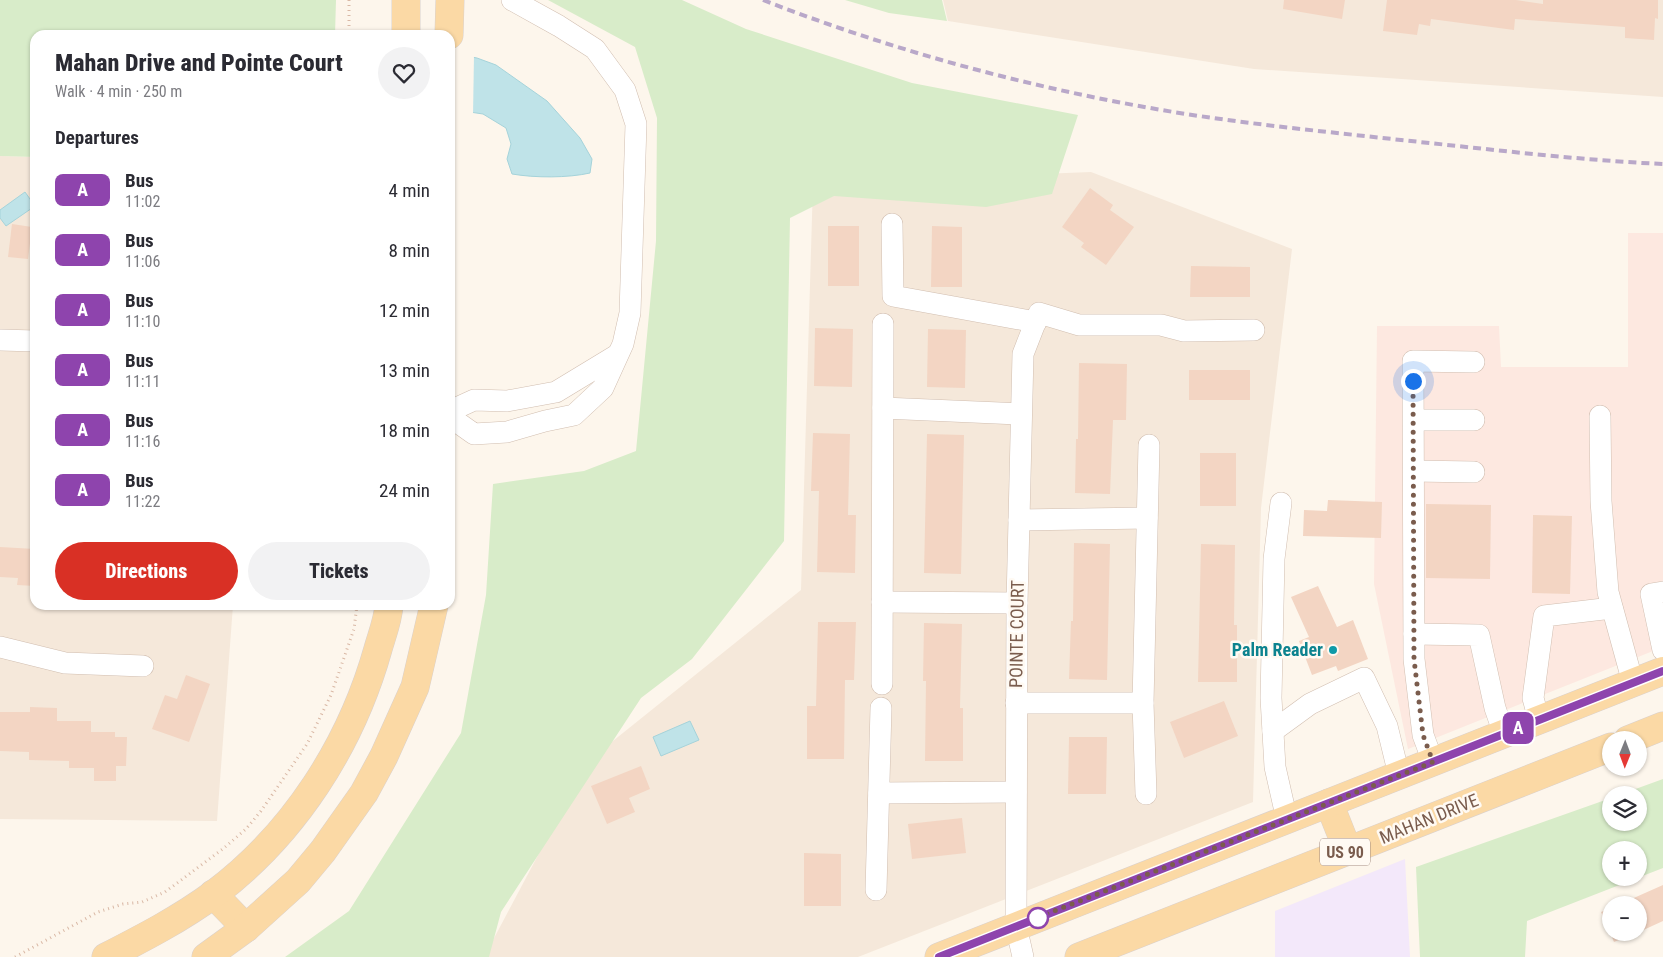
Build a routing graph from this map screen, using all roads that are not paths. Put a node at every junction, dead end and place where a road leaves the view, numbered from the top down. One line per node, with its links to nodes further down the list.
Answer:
1 (406, 0): 4 (main road)
2 (450, 0): 5 (main road)
3 (512, 0): 12 (street)
4 (406, 30)
5 (449, 30)
6 (892, 224): 7 (street)
7 (1038, 318): 9 (street); 16 (street, POINTE COURT)
8 (883, 324): 14 (street)
9 (1254, 330)
10 (0, 340): 11 (street)
11 (30, 341)
12 (617, 356): 15 (street); 20 (street)
13 (1474, 362): 18 (street)
14 (883, 408): 16 (street); 28 (street)
15 (455, 409)
16 (1021, 414): 26 (street, POINTE COURT)
17 (1600, 416): 30 (street)
18 (1414, 420): 19 (street); 22 (street)
19 (1474, 420)
20 (455, 421)
21 (1149, 445): 25 (street)
22 (1414, 471): 23 (street); 33 (street)
23 (1474, 472)
24 (1281, 504): 45 (street)
25 (1147, 518): 26 (street); 41 (street)
26 (1019, 520): 29 (street, POINTE COURT)
27 (1663, 592): 35 (street)
28 (882, 602): 29 (street); 39 (street)
29 (1017, 603): 40 (street, POINTE COURT)
30 (1612, 608): 38 (street); 43 (street)
31 (388, 610): 58 (main road)
32 (433, 610): 60 (main road)
33 (1414, 634): 47 (street); 49 (street)
34 (0, 646): 36 (street)
35 (1663, 650)
36 (144, 666)
37 (1663, 671): 38 (main road)
38 (1633, 683): 43 (main road)
39 (882, 684)
40 (1016, 703): 41 (street); 51 (street, POINTE COURT)
41 (1143, 703): 53 (street)
42 (881, 708): 52 (street)
43 (1539, 720): 47 (main road)
44 (1663, 726): 46 (main road)
45 (1273, 730): 50 (street); 55 (street)
46 (1648, 732)
47 (1504, 734): 49 (main road)
48 (1602, 751): 56 (main road, MAHAN DRIVE / US 90)
49 (1433, 762): 50 (main road)
50 (1398, 775): 54 (main road)
51 (1016, 792): 52 (street); 59 (street, POINTE COURT)
52 (878, 793): 57 (street)
53 (1146, 794)
54 (1329, 803): 55 (main road); 56 (main road)
55 (1287, 820): 59 (main road)
56 (1348, 851): 65 (main road, MAHAN DRIVE / US 90)
57 (876, 890)
58 (214, 894): 60 (main road); 61 (main road)
59 (1016, 926): 63 (main road); 64 (street, POINTE COURT)
60 (246, 928): 62 (main road)
61 (106, 957)
62 (206, 957)
63 (939, 957)
64 (1023, 957)
65 (1080, 957)

